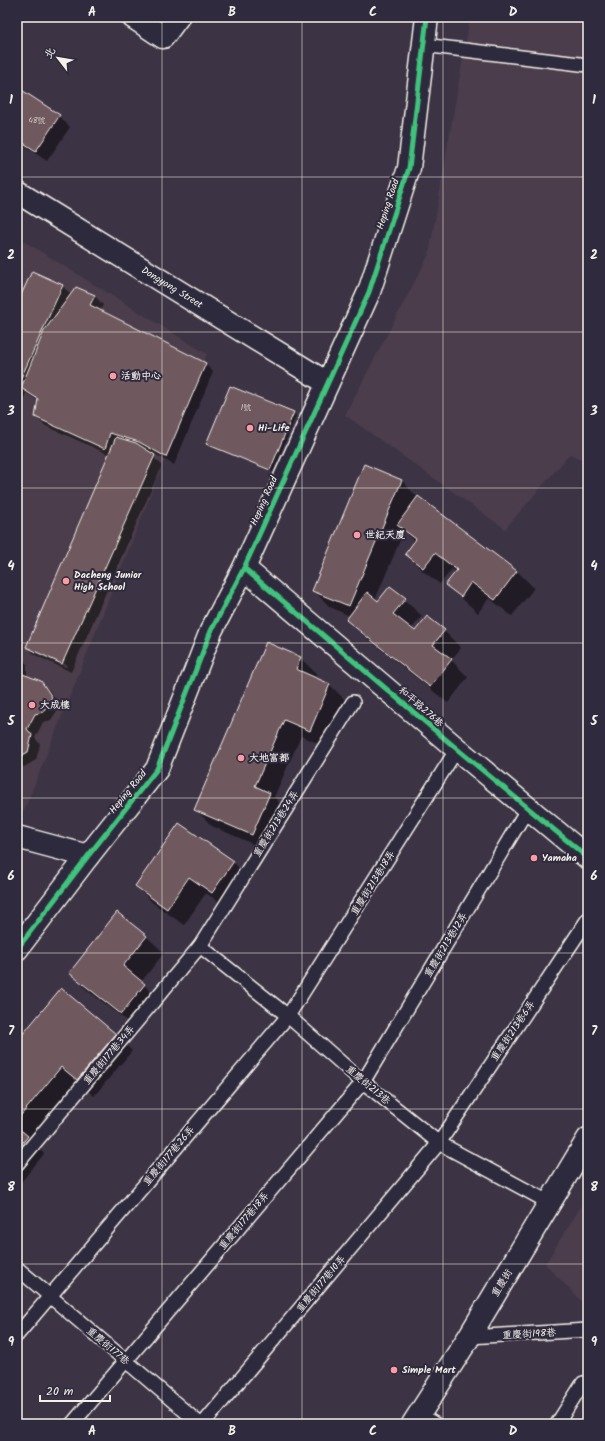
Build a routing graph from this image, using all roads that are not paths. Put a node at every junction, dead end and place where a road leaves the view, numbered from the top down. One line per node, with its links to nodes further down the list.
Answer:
1 (133, 17): 2 (street)
2 (178, 17)
3 (427, 17): 4 (street, Heping Road)
4 (423, 45): 5 (lane); 7 (street, Heping Road)
5 (588, 65)
6 (17, 192): 7 (street, Dongyong Street)
7 (327, 383): 8 (street, Heping Road)
8 (244, 568): 10 (street, 和平路276巷); 13 (street, Heping Road)
9 (352, 702): 16 (lane, 重慶街213巷24弄)
10 (457, 750): 11 (street, 和平路276巷); 18 (lane, 重慶街213巷18弄)
11 (528, 808): 14 (street, 和平路276巷); 19 (lane, 重慶街213巷12弄)
12 (17, 837): 13 (street)
13 (88, 856): 17 (street, Heping Road)
14 (588, 858)
15 (588, 919): 21 (lane, 重慶街213巷6弄)
16 (200, 946): 18 (lane, 重慶街213巷); 22 (lane, 重慶街177巷34弄)
17 (17, 949)
18 (288, 1016): 19 (lane, 重慶街213巷); 25 (lane, 重慶街177巷26弄)
19 (363, 1082): 21 (lane, 重慶街213巷); 29 (lane, 重慶街177巷18弄)
20 (588, 1139): 23 (street, 重慶街)
21 (439, 1143): 23 (lane, 重慶街213巷); 33 (lane, 重慶街177巷10弄)
22 (17, 1164)
23 (550, 1203): 28 (street, 重慶街)
24 (17, 1268): 25 (lane, 重慶街177巷)
25 (50, 1296): 27 (lane, 重慶街177巷26弄); 29 (lane, 重慶街177巷)
26 (588, 1330): 28 (lane, 重慶街198巷)
27 (17, 1335)
28 (469, 1337): 31 (street, 重慶街)
29 (126, 1361): 32 (lane, 重慶街177巷18弄); 33 (lane, 重慶街177巷)
30 (583, 1383): 34 (lane)
31 (423, 1421)
32 (72, 1424)
33 (202, 1424)
34 (557, 1424)

